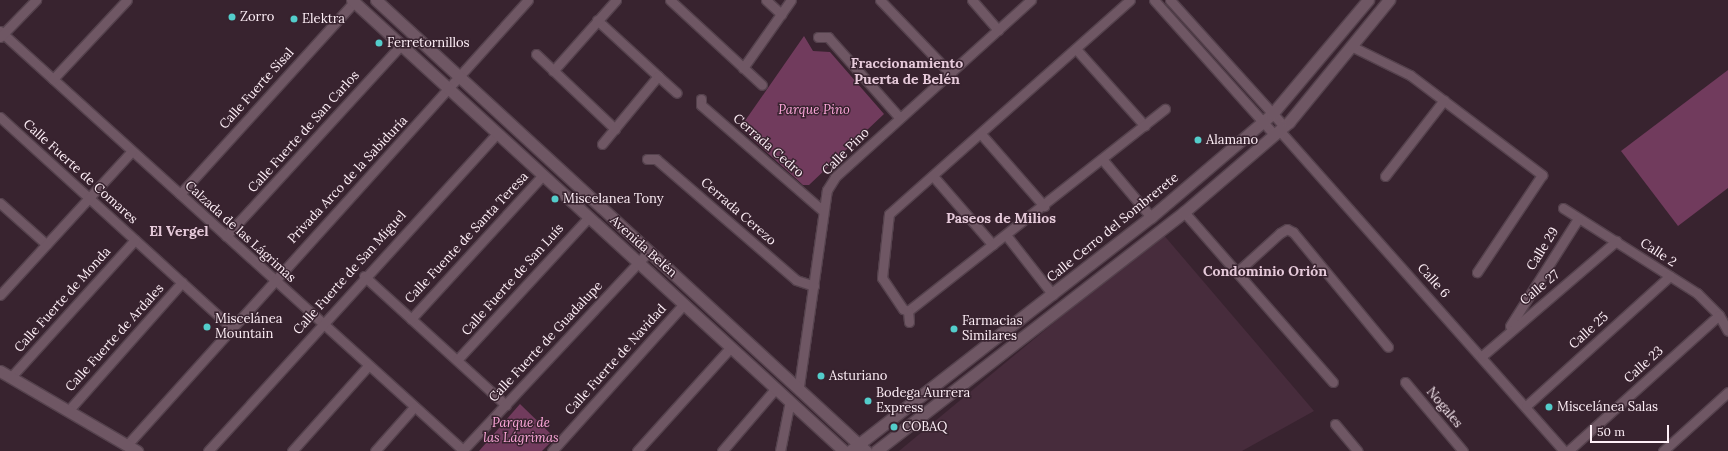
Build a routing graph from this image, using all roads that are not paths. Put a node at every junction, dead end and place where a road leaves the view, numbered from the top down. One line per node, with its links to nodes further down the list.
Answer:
1 (36, 0): 21 (street)
2 (126, 0): 32 (street)
3 (376, 0): 30 (main road, Avenida Belén)
4 (528, 0): 30 (street, Privada Arco de la Sabiduría)
5 (616, 0): 19 (street)
6 (670, 0): 27 (street)
7 (766, 0): 18 (street)
8 (791, 0): 18 (street)
9 (880, 0): 29 (street)
10 (972, 0): 20 (street)
11 (1031, 0): 20 (street, Calle Pino)
12 (1130, 0): 25 (street)
13 (1154, 0): 42 (street)
14 (1170, 0): 39 (street)
15 (1368, 0): 39 (main road, Calle Cerro del Sombrerete)
16 (1389, 0): 24 (main road)
17 (353, 1): 23 (main road, Avenida Belén); 55 (street, Calle Fuerte Sisal)
18 (781, 14): 27 (street)
19 (597, 20): 28 (street); 31 (street)
20 (998, 30): 29 (street, Calle Pino)
21 (1, 34): 32 (street, Calzada de las Lágrimas)
22 (818, 37): 41 (street)
23 (400, 45): 34 (main road, Avenida Belén); 66 (street, Calle Fuerte de San Carlos)
24 (1353, 47): 37 (street); 45 (main road)
25 (1076, 49): 43 (street); 47 (street)
26 (536, 54): 28 (street)
27 (743, 68): 33 (street)
28 (553, 70): 44 (street)
29 (951, 74): 41 (street, Calle Pino)
30 (460, 76): 34 (street, Privada Arco de la Sabiduría); 71 (main road, Avenida Belén)
31 (658, 76): 35 (street); 44 (street)
32 (53, 79): 49 (street, Calzada de las Lágrimas)
33 (762, 85)
34 (449, 89): 46 (main road, Avenida Belén); 77 (street, Privada Arco de la Sabiduría)
35 (677, 93)
36 (701, 99): 60 (street, Cerrada Cedro)
37 (1444, 100): 54 (street); 74 (street)
38 (1165, 109): 43 (street)
39 (1272, 114): 42 (main road, Calle Cerro del Sombrerete); 45 (street)
40 (0, 117): 56 (street, Calle Fuerte de Comares)
41 (900, 118): 60 (street, Calle Pino)
42 (1263, 122): 45 (street); 63 (main road, Calle Cerro del Sombrerete)
43 (1145, 126): 51 (street)
44 (614, 128): 48 (street)
45 (1279, 130): 61 (main road); 93 (street, Calle 6)
46 (497, 133): 52 (main road, Avenida Belén); 75 (street, Calle Fuerte de San Miguel)
47 (981, 134): 53 (street); 58 (street)
48 (602, 144)
49 (132, 151): 55 (street, Calzada de las Lágrimas); 56 (street)
50 (647, 159): 79 (street, Cerrada Cerezo)
51 (1102, 159): 58 (street); 63 (street)
52 (543, 175): 62 (main road, Avenida Belén); 85 (street, Calle Fuente de Santa Teresa)
53 (933, 176): 70 (street); 83 (street)
54 (1385, 176)
55 (180, 194): 66 (street, Calzada de las Lágrimas)
56 (89, 197): 67 (street, Calle Fuerte de Comares); 69 (street)
57 (0, 202): 69 (street)
58 (1044, 206): 65 (street)
59 (1563, 208): 64 (street, Calle 2)
60 (822, 210): 79 (street, Calle Pino)
61 (1184, 212): 73 (street); 121 (main road)
62 (589, 217): 72 (main road, Avenida Belén); 94 (street, Calle Fuerte de San Luís)
63 (1150, 217): 81 (main road, Calle Cerro del Sombrerete)
64 (1578, 219): 68 (street, Calle 2); 90 (street, Calle 29)
65 (1006, 235): 70 (street); 81 (street)
66 (226, 236): 77 (street, Calzada de las Lágrimas)
67 (135, 240): 78 (street, Calle Fuerte de Comares); 97 (street, Calle Fuerte de Monda)
68 (1616, 241): 76 (street, Calle 2); 90 (street, Calle 27)
69 (46, 244): 80 (street)
70 (993, 245): 83 (street)
71 (649, 251): 72 (street, Calle Fuerte de Guadalupe); 100 (main road, Avenida Belén)
72 (639, 262): 82 (main road, Avenida Belén); 104 (street, Calle Fuerte de Guadalupe)
73 (1237, 272): 92 (street); 98 (street)
74 (1476, 272)
75 (364, 276): 85 (street); 87 (street, Calle Fuerte de San Miguel)
76 (1670, 276): 84 (street, Calle 2); 105 (street, Calle 25)
77 (274, 279): 87 (street, Calzada de las Lágrimas); 88 (street, Privada Arco de la Sabiduría)
78 (182, 282): 88 (street, Calle Fuerte de Comares); 107 (street, Calle Fuerte de Ardales)
79 (814, 286): 100 (street, Calle Pino)
80 (2, 290)
81 (1053, 295): 110 (main road, Calle Cerro del Sombrerete)
82 (684, 304): 91 (main road, Avenida Belén); 111 (street, Calle Fuerte de Navidad)
83 (908, 312): 86 (street)
84 (1719, 315): 89 (street, Calle 2); 125 (street, Calle 23)
85 (411, 319): 94 (street)
86 (909, 322)
87 (322, 323): 95 (street, Calzada de las Lágrimas); 113 (street, Calle Fuerte de San Miguel)
88 (231, 327): 109 (street, Privada Arco de la Sabiduría)
89 (1728, 331)
90 (1505, 334): 93 (street, Calle 27)
91 (731, 347): 101 (main road, Avenida Belén); 117 (street)
92 (1388, 347)
93 (1482, 356): 105 (street, Calle 6)
94 (457, 360): 104 (street)
95 (369, 366): 106 (street, Calzada de las Lágrimas); 114 (street)
96 (0, 371): 97 (main road)
97 (11, 377): 107 (main road)
98 (1333, 382)
99 (1405, 382): 123 (street, Nogales)
100 (799, 386): 110 (main road, Avenida Belén)
101 (776, 388): 103 (main road, Avenida Belén); 118 (street)
102 (1728, 392): 126 (street)
103 (790, 401): 119 (street); 120 (main road, Avenida Belén)
104 (506, 405): 116 (street, Calle Fuerte de Guadalupe)
105 (1526, 406): 124 (street, Calle 6)
106 (414, 407): 115 (street); 116 (street, Calzada de las Lágrimas)
107 (68, 411): 109 (main road)
108 (1335, 424): 122 (street)
109 (127, 445): 112 (main road)
110 (859, 449)
111 (555, 450)
112 (137, 451)
113 (208, 451)
114 (292, 451)
115 (375, 451)
116 (463, 451)
117 (637, 451)
118 (722, 451)
119 (780, 451)
120 (844, 451)
121 (876, 451)
122 (1358, 451)
123 (1463, 451)
124 (1564, 451)
125 (1568, 451)
126 (1663, 451)

